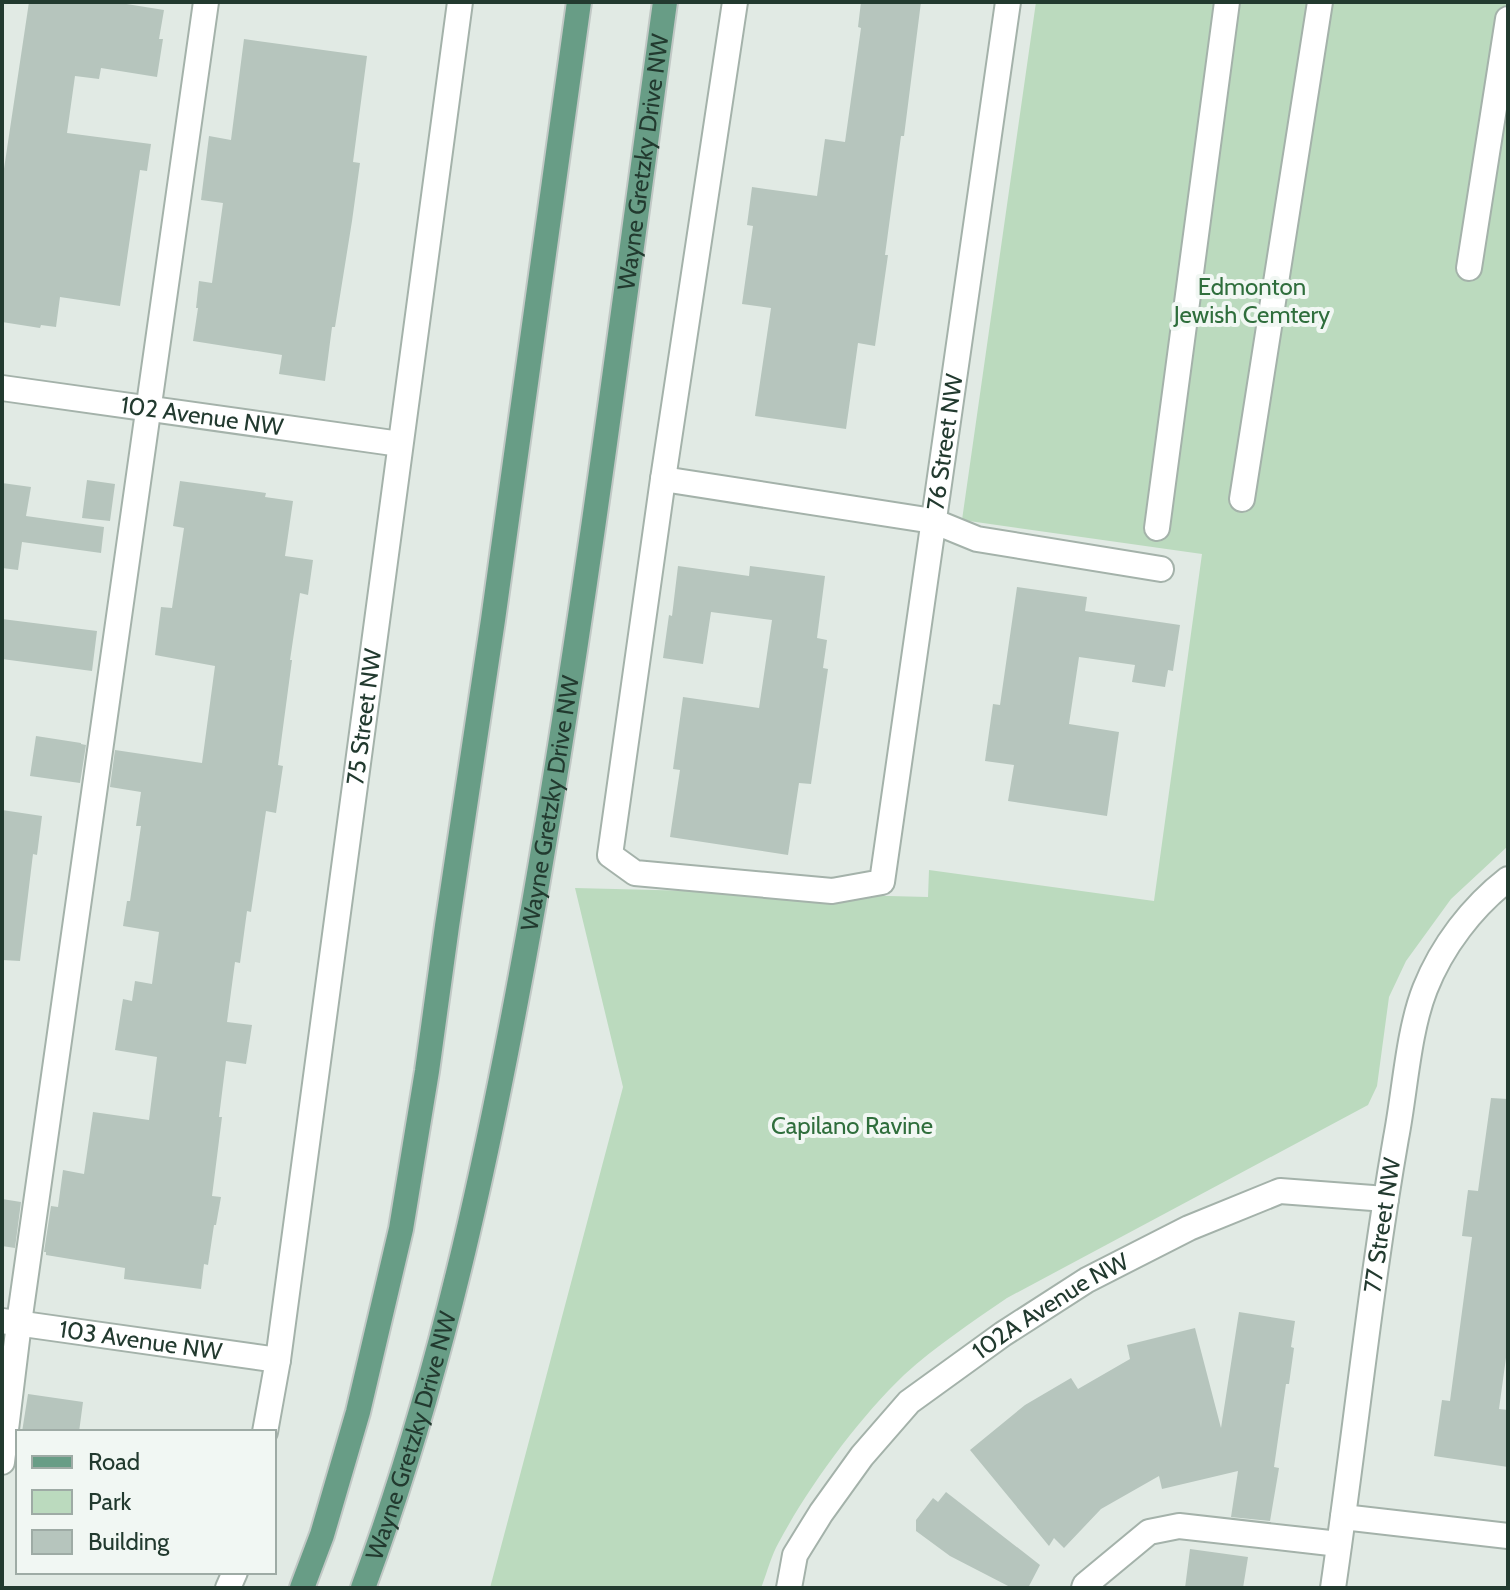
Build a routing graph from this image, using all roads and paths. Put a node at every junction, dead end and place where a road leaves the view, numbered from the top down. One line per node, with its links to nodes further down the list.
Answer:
1 (206, 2): 12 (street)
2 (460, 2): 13 (street, 75 Street NW)
3 (579, 2): 28 (main road)
4 (665, 2): 29 (main road, Wayne Gretzky Drive NW)
5 (735, 2): 14 (street)
6 (1008, 2): 16 (street, 76 Street NW)
7 (1227, 2): 17 (street)
8 (1320, 2): 15 (street)
9 (1508, 19): 10 (street)
10 (1469, 268)
11 (2, 388): 12 (street, 102 Avenue NW)
12 (149, 409): 13 (street, 102 Avenue NW); 21 (street)
13 (400, 444): 22 (street, 75 Street NW)
14 (663, 479): 16 (street); 16 (street, 76 Street NW)
15 (1242, 499)
16 (933, 521): 18 (street)
17 (1157, 528)
18 (1161, 569)
19 (1502, 883): 20 (street, 77 Street NW)
20 (1386, 1199): 25 (street, 77 Street NW); 30 (street, 102A Avenue NW)
21 (10, 1322): 22 (street, 103 Avenue NW); 24 (street)
22 (278, 1360): 23 (street, 75 Street NW)
23 (265, 1430)
24 (2, 1462)
25 (1343, 1517): 26 (street); 27 (street, 77 Street NW)
26 (1508, 1536)
27 (1339, 1544): 31 (street); 32 (street, 77 Street NW)
28 (302, 1588)
29 (363, 1588)
30 (789, 1588)
31 (1084, 1588)
32 (1333, 1588)

